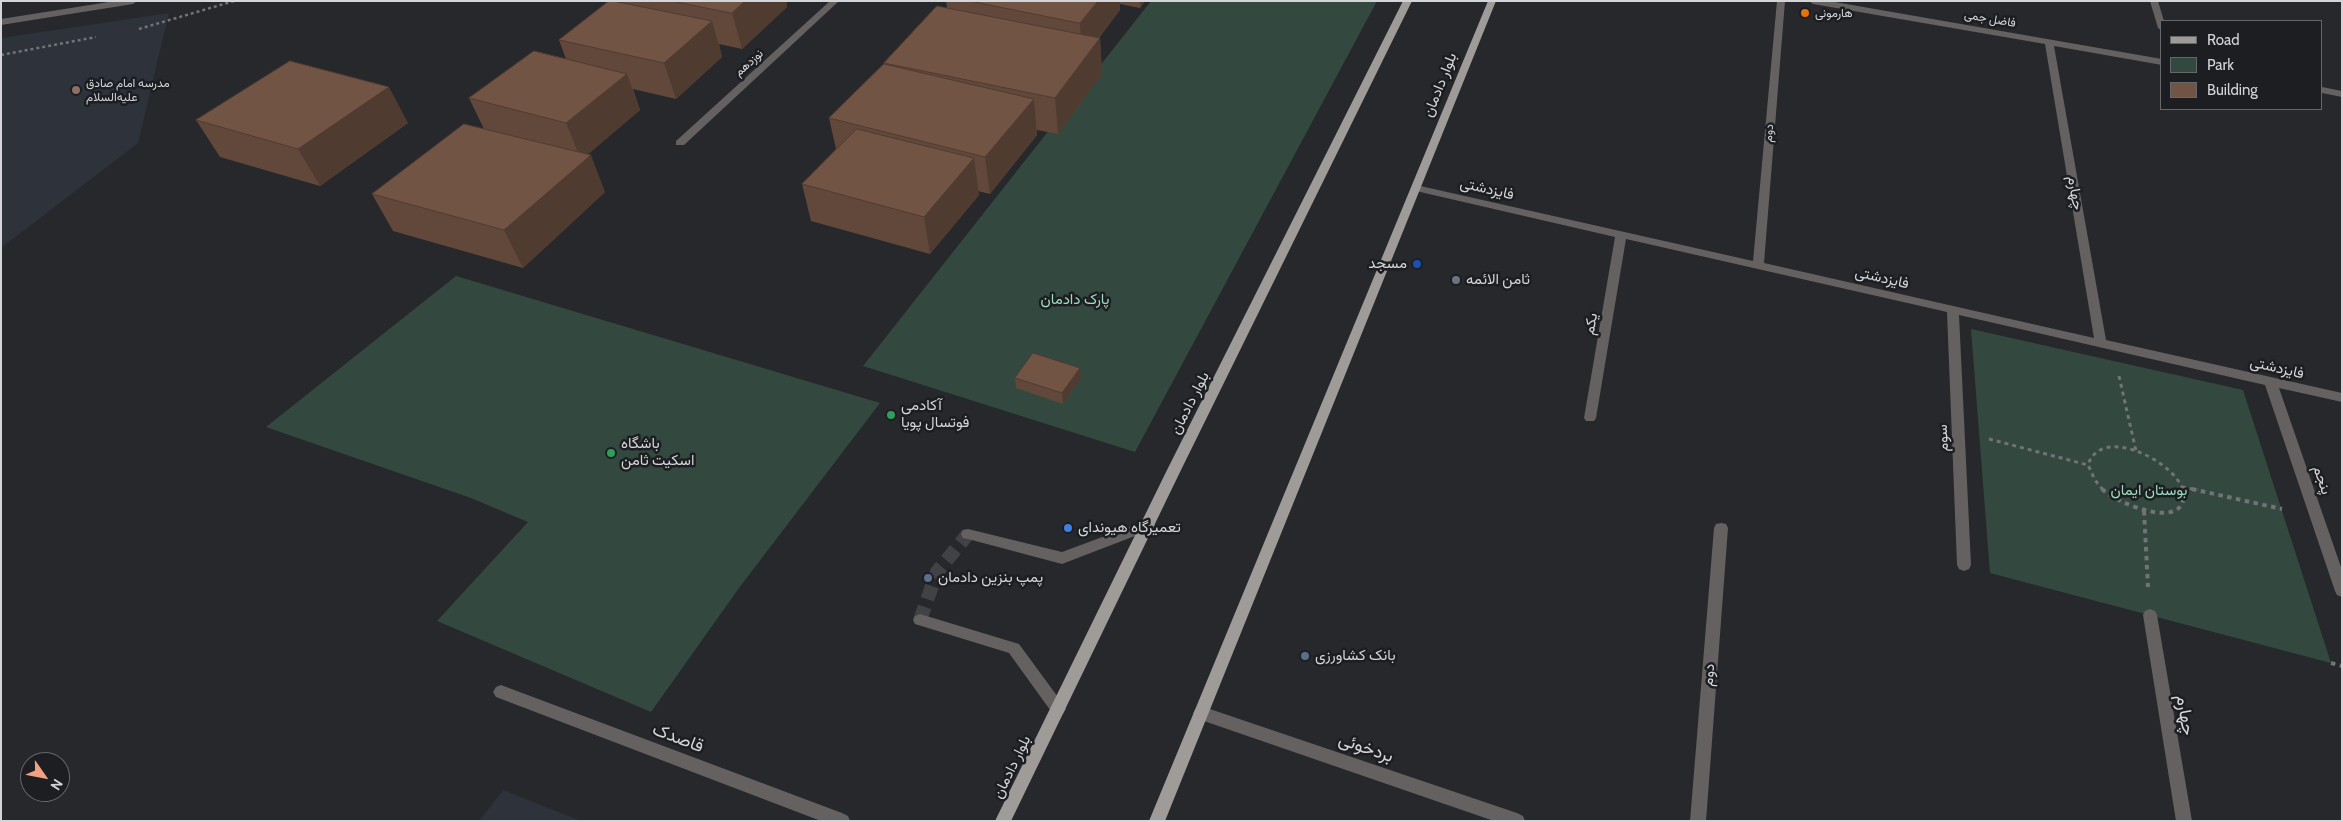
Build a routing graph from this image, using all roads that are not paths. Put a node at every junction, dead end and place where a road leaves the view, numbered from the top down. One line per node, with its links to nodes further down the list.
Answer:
1 (133, 1): 11 (street)
2 (835, 1): 16 (street, نوزدهم)
3 (1408, 1): 25 (main road, بلوار دادمان)
4 (1492, 1): 17 (main road, بلوار دادمان)
5 (1781, 1): 19 (street, دوم)
6 (1813, 1): 9 (street, فاضل جمی)
7 (1873, 1): 9 (street)
8 (2154, 1): 10 (street)
9 (1873, 12): 12 (street, فاضل جمی)
10 (2160, 21)
11 (1, 22)
12 (2049, 42): 13 (street, فاضل جمی); 21 (street, چهارم)
13 (2160, 62)
14 (2323, 90): 15 (street)
15 (2342, 94)
16 (680, 143)
17 (1416, 188): 18 (street, فایزدشتی); 34 (main road, بلوار دادمان)
18 (1621, 234): 19 (street, فایزدشتی); 24 (street, یکم)
19 (1758, 266): 20 (street, فایزدشتی)
20 (1953, 310): 21 (street, فایزدشتی); 28 (street, سوم)
21 (2101, 343): 22 (street, فایزدشتی)
22 (2270, 381): 23 (street, فایزدشتی); 29 (street, پنجم)
23 (2342, 398)
24 (1590, 418)
25 (1148, 524): 27 (street); 33 (main road, بلوار دادمان)
26 (1721, 528): 39 (street, دوم)
27 (968, 534)
28 (1964, 565)
29 (2342, 591)
30 (2150, 615): 40 (street, چهارم)
31 (920, 620): 33 (street)
32 (500, 692): 35 (street, قاصدک)
33 (1058, 709): 36 (main road, بلوار دادمان)
34 (1201, 712): 37 (main road, بلوار دادمان); 38 (street, بردخوئی)
35 (842, 821)
36 (1003, 821)
37 (1158, 821)
38 (1517, 821)
39 (1698, 821)
40 (2184, 821)

